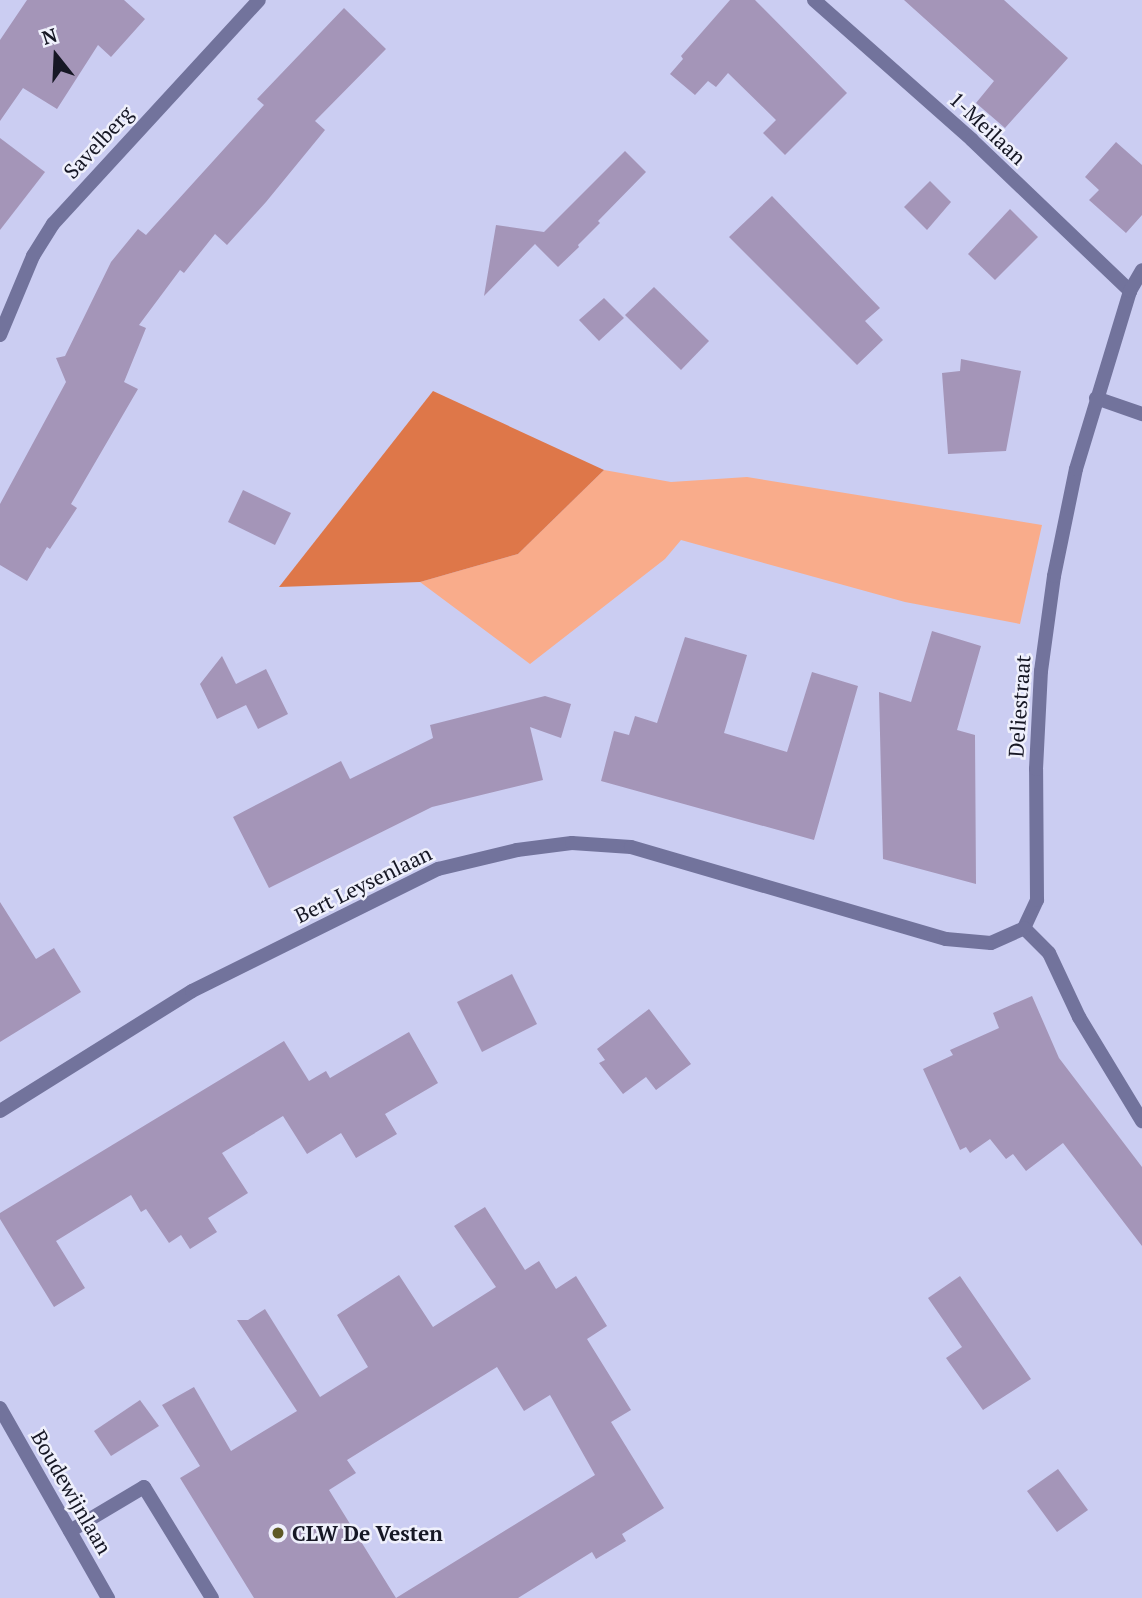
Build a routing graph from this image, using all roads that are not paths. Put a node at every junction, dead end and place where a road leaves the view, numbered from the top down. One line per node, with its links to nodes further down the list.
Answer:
1 (259, 0): 5 (street, Savelberg)
2 (814, 0): 4 (street, 1-Meilaan)
3 (1142, 270): 4 (street, Deliestraat)
4 (1130, 291): 6 (street, Deliestraat)
5 (0, 335)
6 (1096, 398): 7 (street); 8 (street, Deliestraat)
7 (1142, 414)
8 (1024, 928): 9 (street, Bert Leysenlaan); 10 (street)
9 (0, 1111)
10 (1142, 1121)
11 (0, 1408): 12 (street, Boudewijnlaan)
12 (70, 1531): 13 (street, Boudewijnlaan); 14 (street)
13 (108, 1598)
14 (212, 1598)

